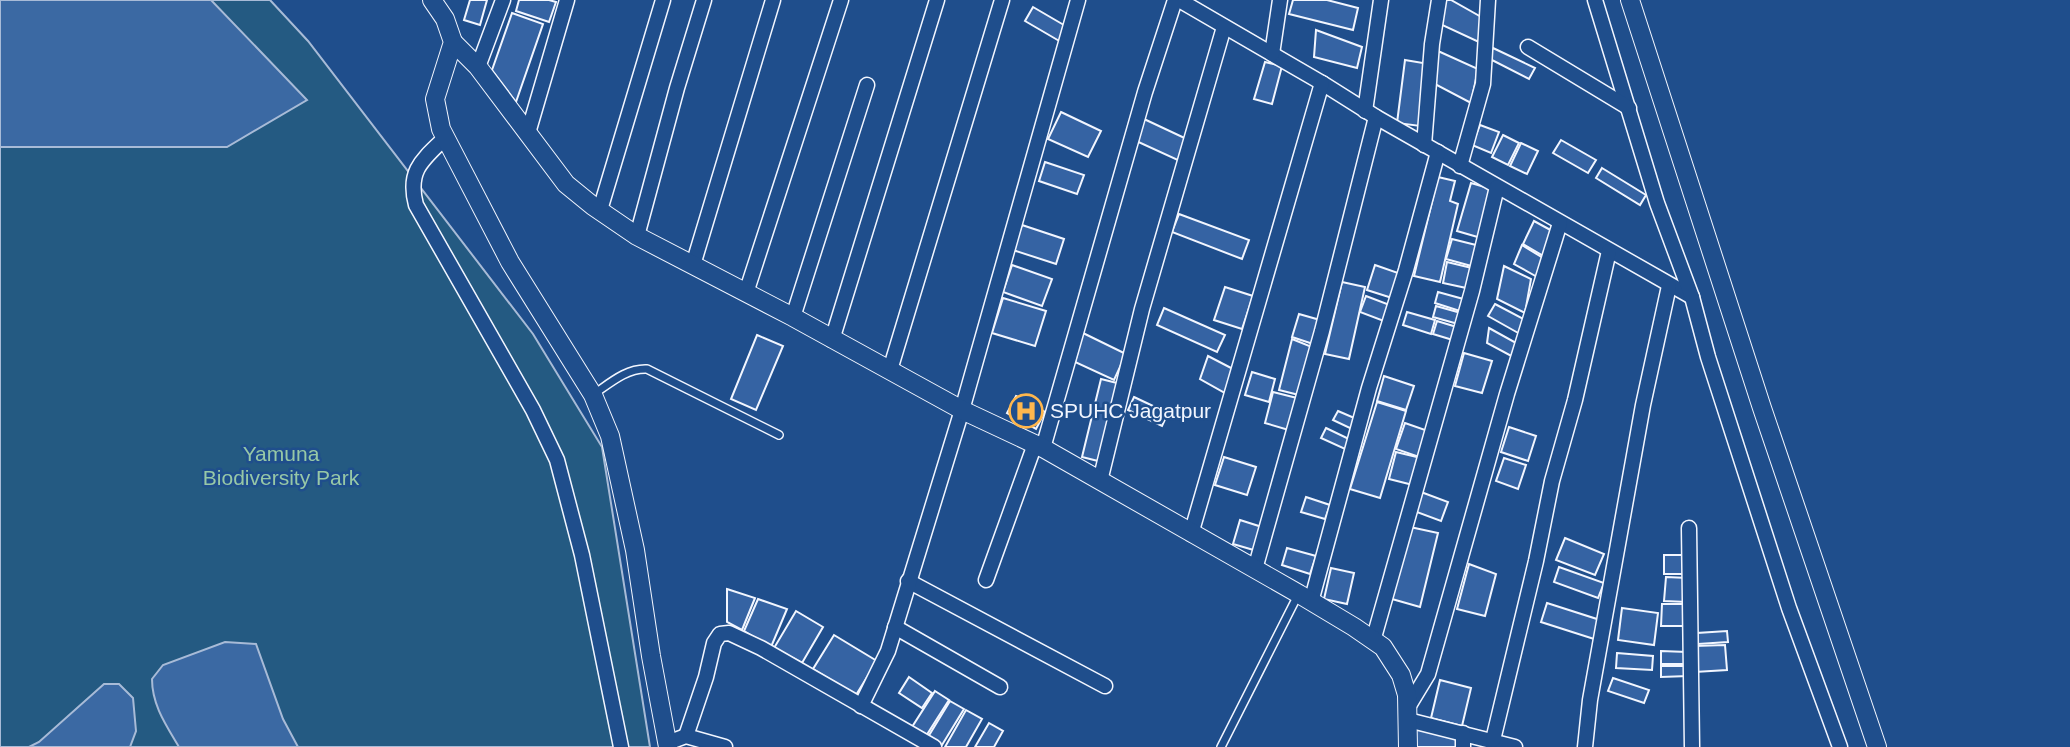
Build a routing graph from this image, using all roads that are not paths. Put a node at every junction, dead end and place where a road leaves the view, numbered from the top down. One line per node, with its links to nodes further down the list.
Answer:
1 (432, 0): 19 (street)
2 (503, 0): 22 (street)
3 (567, 0): 27 (street)
4 (663, 0): 33 (street)
5 (704, 0): 35 (street)
6 (772, 0): 37 (street)
7 (841, 0): 39 (street)
8 (937, 0): 42 (street)
9 (1002, 0): 43 (street)
10 (1079, 0): 45 (street)
11 (1177, 0): 18 (street); 47 (street)
12 (1280, 0): 21 (street)
13 (1381, 0): 26 (street)
14 (1439, 0): 29 (street)
15 (1488, 0): 31 (street)
16 (1595, 0): 25 (street)
17 (1630, 0): 74 (street)
18 (1224, 27): 21 (street); 48 (street)
19 (453, 43): 22 (street); 28 (street)
20 (1528, 47): 25 (street)
21 (1272, 54): 23 (street)
22 (478, 67): 27 (street)
23 (1322, 83): 26 (street); 50 (street)
24 (867, 85): 41 (street)
25 (1629, 108): 40 (street)
26 (1370, 114): 29 (street); 51 (street)
27 (528, 133): 33 (street)
28 (445, 138): 44 (street); 65 (street)
29 (1424, 145): 30 (street)
30 (1438, 152): 31 (street); 54 (street)
31 (1460, 166): 32 (street)
32 (1497, 187): 34 (street); 56 (street)
33 (600, 210): 35 (street)
34 (1560, 223): 36 (street); 60 (street)
35 (638, 236): 37 (street)
36 (1609, 251): 38 (street); 63 (street)
37 (694, 265): 39 (street)
38 (1669, 286): 40 (street); 71 (street)
39 (746, 293): 41 (street)
40 (1692, 297): 73 (street)
41 (793, 317): 42 (street)
42 (832, 340): 43 (street)
43 (890, 370): 45 (street)
44 (593, 395): 46 (lane); 64 (street)
45 (962, 410): 47 (street); 53 (street)
46 (779, 435)
47 (1039, 446): 48 (street); 52 (street)
48 (1100, 481): 50 (street)
49 (1689, 528): 72 (street)
50 (1191, 534): 51 (street)
51 (1255, 569): 54 (street)
52 (986, 580)
53 (908, 581): 55 (street); 57 (street)
54 (1305, 598): 56 (street); 68 (lane)
55 (895, 627): 58 (street); 59 (street)
56 (1373, 641): 60 (street)
57 (1105, 686)
58 (1000, 687)
59 (861, 706): 61 (street); 67 (street)
60 (1408, 714): 62 (street); 69 (street)
61 (686, 736): 64 (street); 66 (street)
62 (1463, 740): 63 (street)
63 (1493, 740): 70 (street)
64 (668, 745)
65 (621, 747)
66 (724, 747)
67 (934, 747)
68 (1221, 747)
69 (1408, 747)
70 (1515, 747)
71 (1585, 747)
72 (1692, 747)
73 (1840, 747)
74 (1878, 747)

